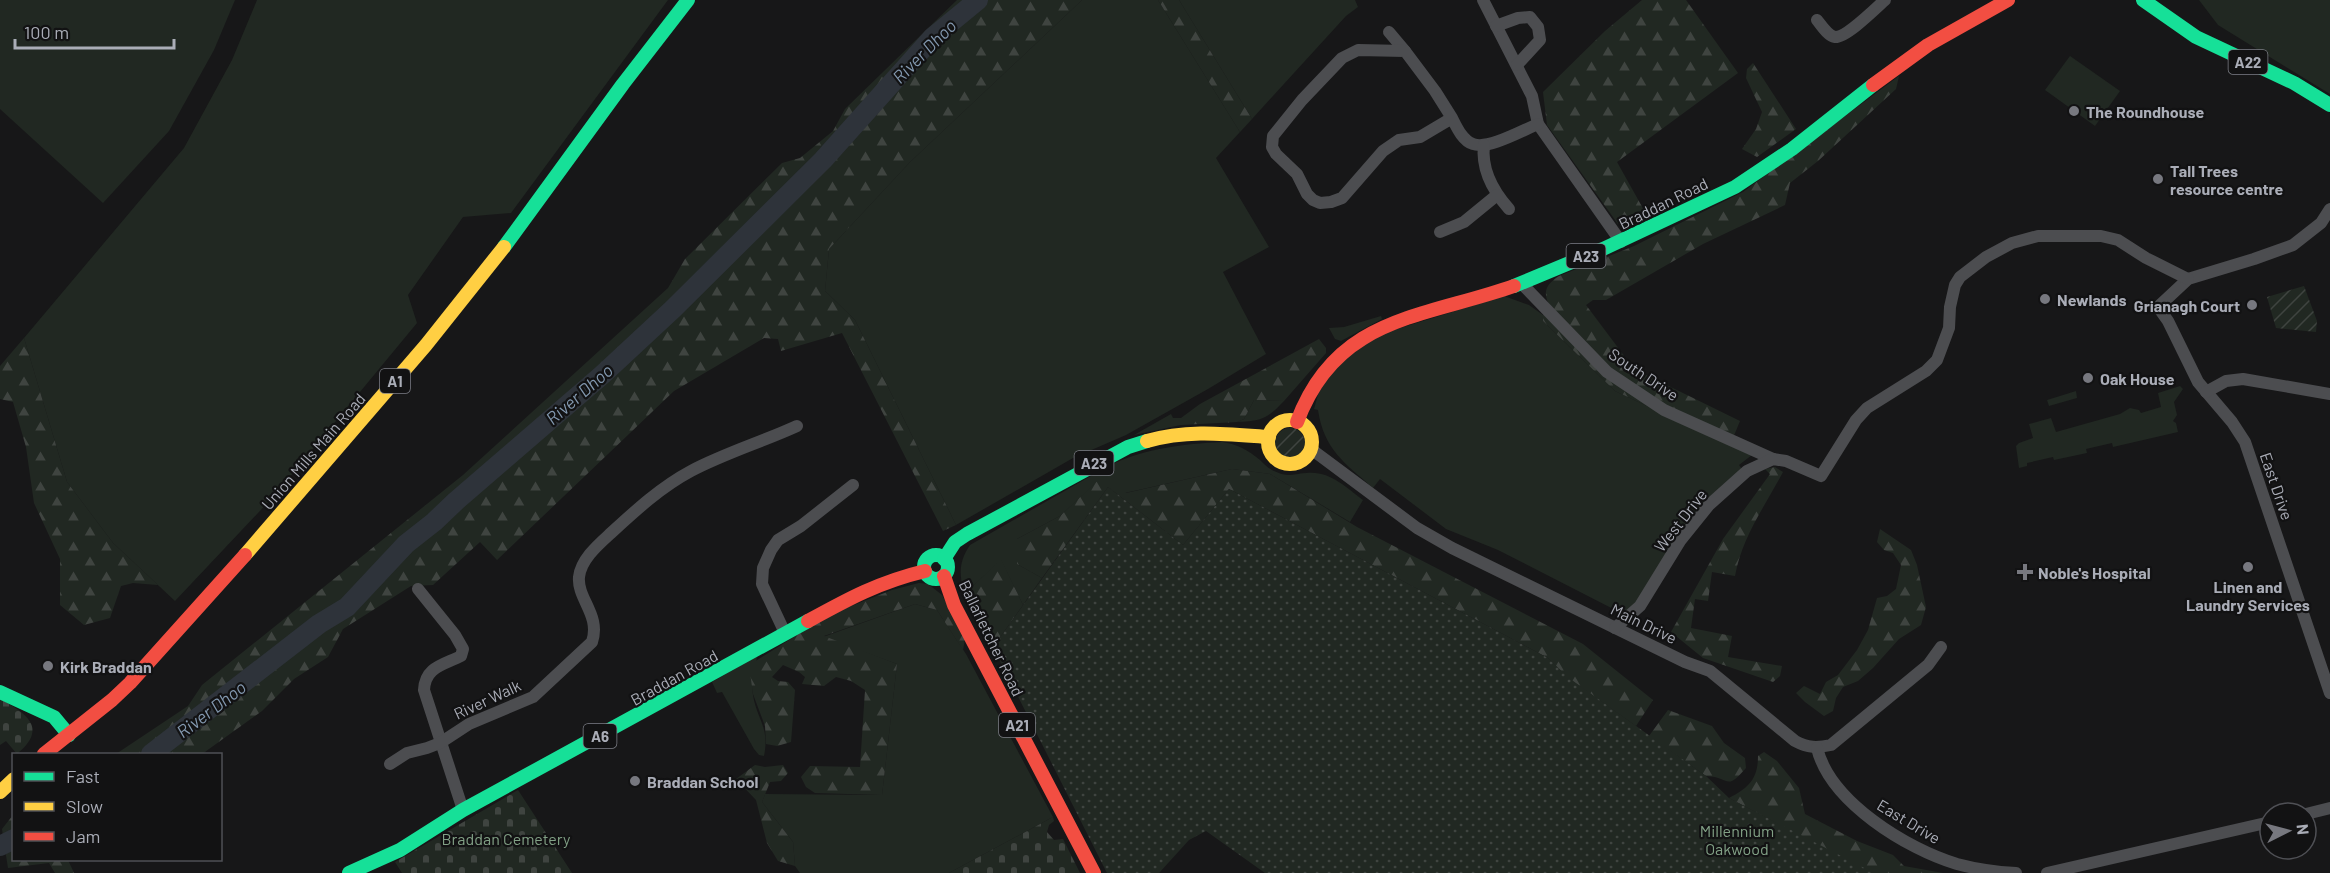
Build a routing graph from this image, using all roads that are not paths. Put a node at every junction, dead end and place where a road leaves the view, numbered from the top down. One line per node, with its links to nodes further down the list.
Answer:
1 (688, 0): 39 (main road, Union Mills Main Road / A1)
2 (1483, 0): 7 (street)
3 (1885, 0): 6 (street)
4 (2143, 0): 11 (main road, A22)
5 (1999, 2): 19 (main road, Braddan Road / A23)
6 (1817, 20)
7 (1496, 26): 10 (street); 10 (street)
8 (1389, 32): 9 (street)
9 (1405, 51): 12 (street); 12 (street)
10 (1517, 65): 13 (street)
11 (2330, 105)
12 (1452, 118): 14 (street)
13 (1538, 124): 14 (street); 19 (street)
14 (1484, 145): 15 (street)
15 (1497, 195): 16 (street); 18 (street)
16 (1509, 209)
17 (2330, 209): 20 (street)
18 (1440, 232)
19 (1621, 242): 21 (main road, Braddan Road / A23)
20 (2188, 279): 22 (street, East Drive); 28 (street)
21 (1521, 283): 24 (main road, Braddan Road / A23); 28 (street, South Drive)
22 (2206, 392): 23 (street); 38 (street, East Drive)
23 (2330, 394)
24 (1297, 422): 26 (main road); 27 (main road)
25 (797, 426): 40 (street, River Walk)
26 (1269, 437): 27 (main road); 30 (main road, A23)
27 (1311, 449): 34 (street, Main Drive)
28 (1773, 459): 34 (street, West Drive)
29 (854, 485): 35 (street)
30 (944, 559): 31 (main road); 32 (main road)
31 (925, 571): 32 (main road); 35 (main road, Braddan Road / A6)
32 (944, 576): 49 (main road, Ballafletcher Road / A21)
33 (418, 589): 40 (street)
34 (1615, 628): 41 (street, Main Drive)
35 (785, 633): 46 (main road, Braddan Road / A6)
36 (1941, 647): 41 (street)
37 (0, 692): 39 (main road)
38 (2330, 693)
39 (69, 735): 42 (main road, Union Mills Main Road / A1)
40 (440, 743): 43 (street, River Walk); 46 (street)
41 (1817, 748): 50 (street, East Drive)
42 (45, 753)
43 (390, 764)
44 (12, 781): 45 (main road)
45 (0, 792)
46 (463, 810): 48 (main road, Braddan Road / A6)
47 (2258, 825): 51 (street)
48 (349, 873)
49 (1094, 873)
50 (2016, 873)
51 (2047, 873)

